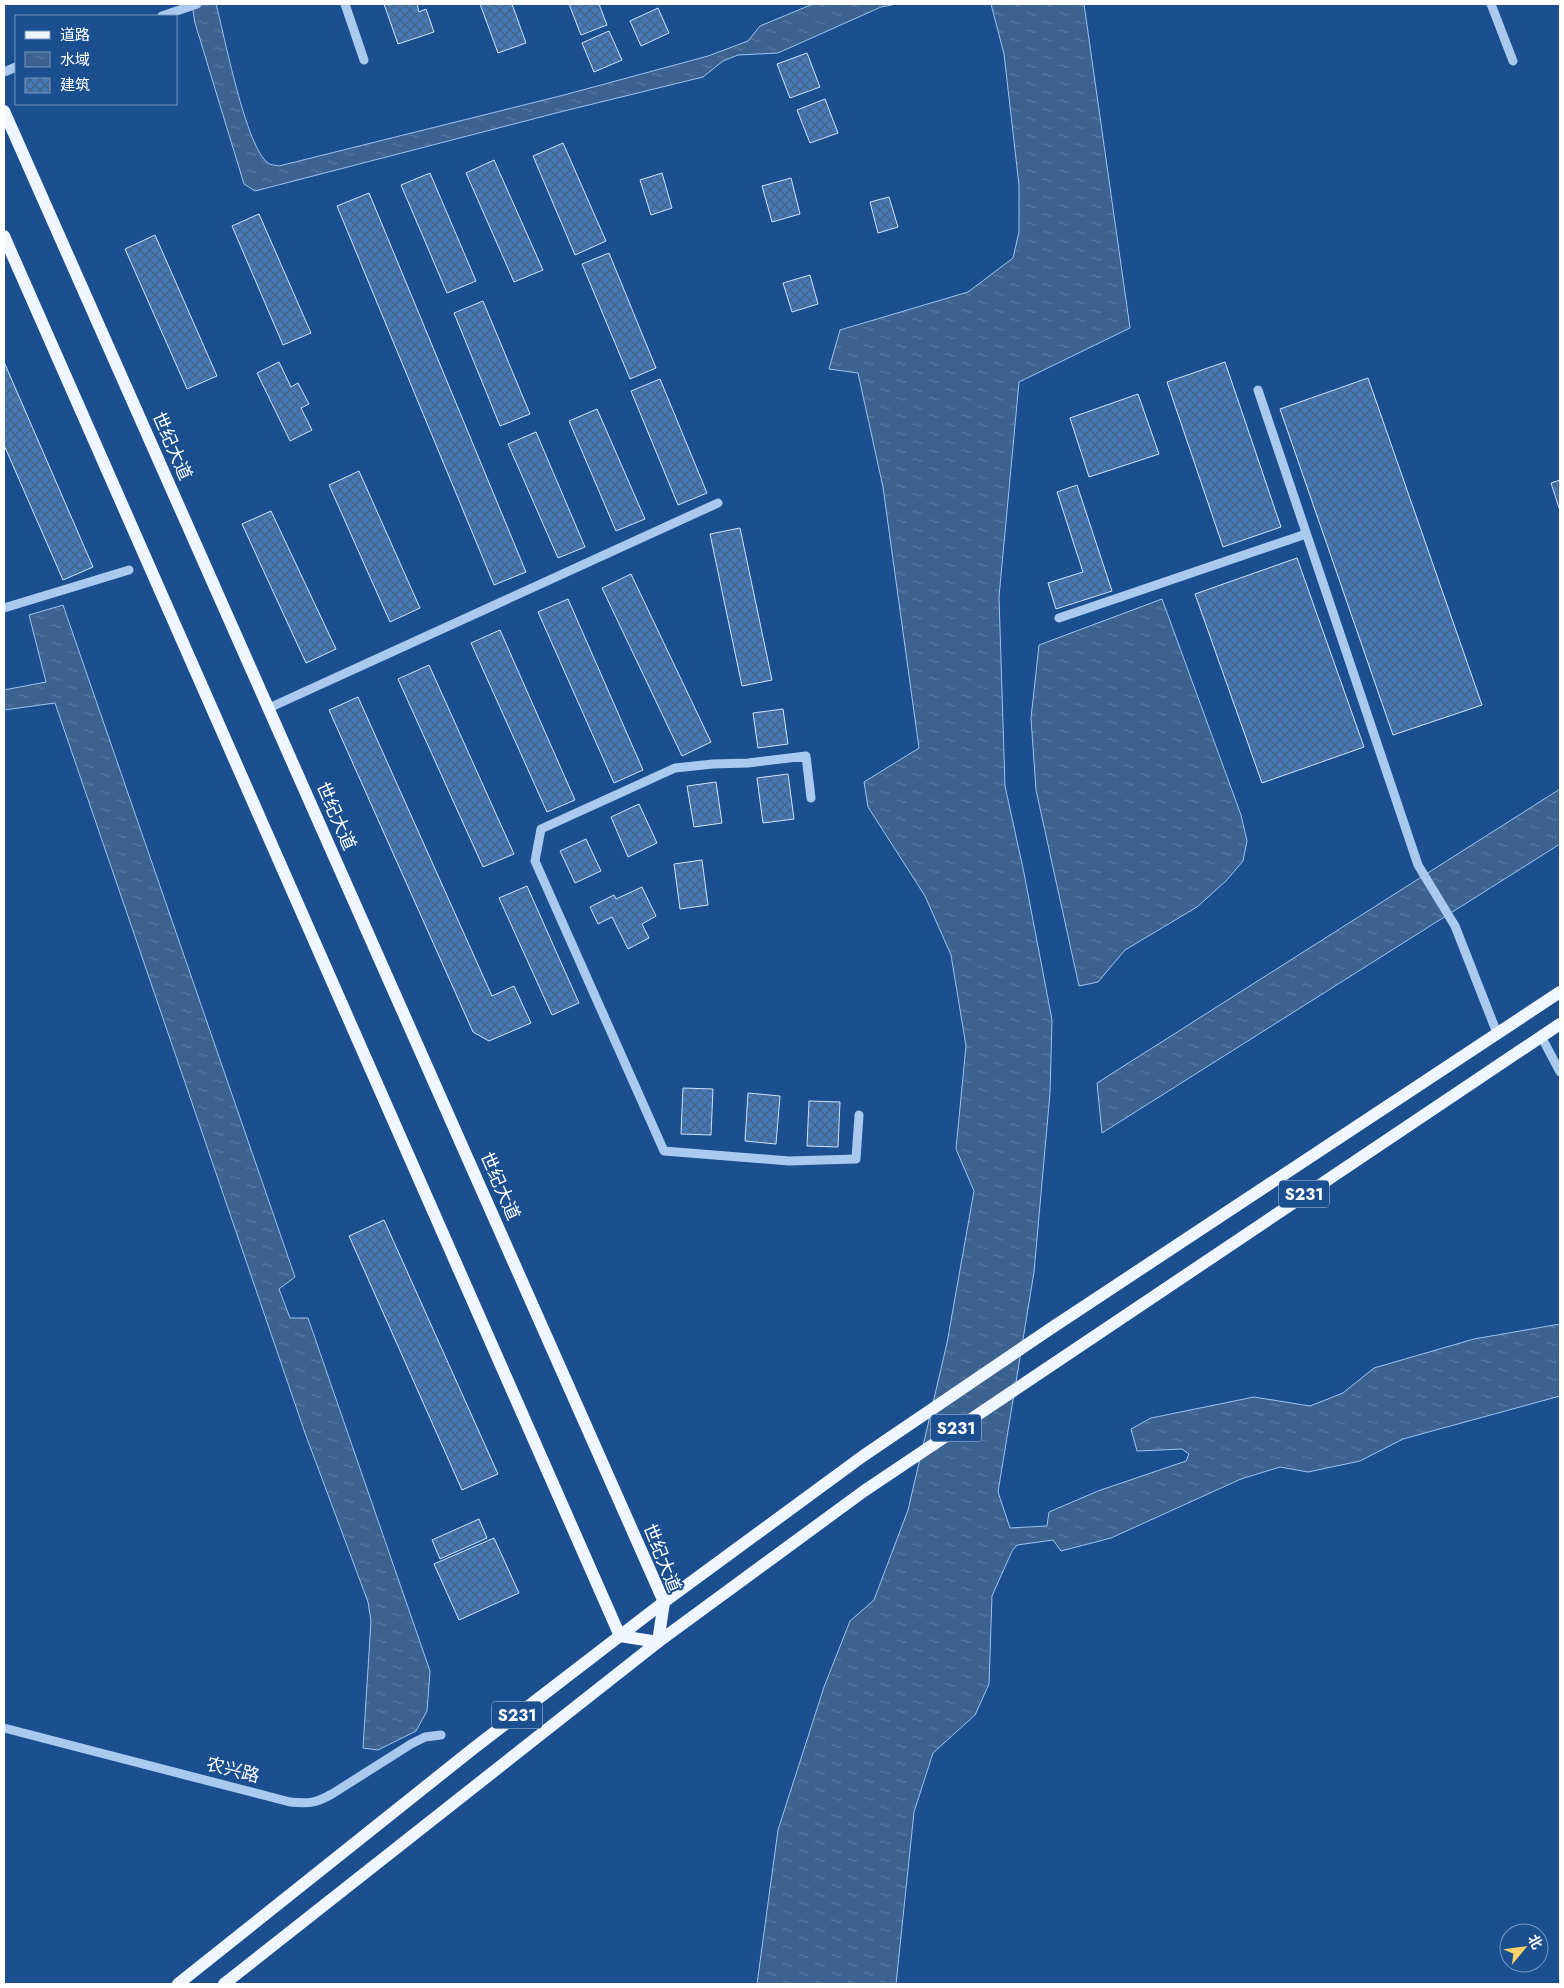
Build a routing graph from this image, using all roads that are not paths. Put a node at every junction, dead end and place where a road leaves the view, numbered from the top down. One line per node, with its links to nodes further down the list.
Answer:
1 (197, 4): 4 (street)
2 (345, 4): 5 (street)
3 (1491, 4): 6 (street)
4 (165, 15)
5 (364, 60)
6 (1513, 61)
7 (4, 111): 15 (main road, 世纪大道)
8 (4, 236): 24 (main road)
9 (1258, 390): 11 (street)
10 (718, 503): 15 (street)
11 (1306, 534): 14 (street); 19 (street)
12 (129, 570): 13 (street)
13 (4, 608)
14 (1059, 618)
15 (268, 708): 23 (main road, 世纪大道)
16 (811, 798): 22 (street)
17 (1560, 992): 19 (main road, S231)
18 (1560, 1024): 20 (main road, S231)
19 (1497, 1032): 23 (main road, S231)
20 (1541, 1036): 21 (street); 25 (main road, S231)
21 (1560, 1072)
22 (859, 1115)
23 (664, 1602): 24 (main road, S231); 25 (main road, 世纪大道)
24 (620, 1636): 25 (main road); 28 (main road, S231)
25 (658, 1642): 29 (main road, S231)
26 (4, 1728): 27 (street, 农兴路)
27 (441, 1735)
28 (178, 1984)
29 (224, 1984)

